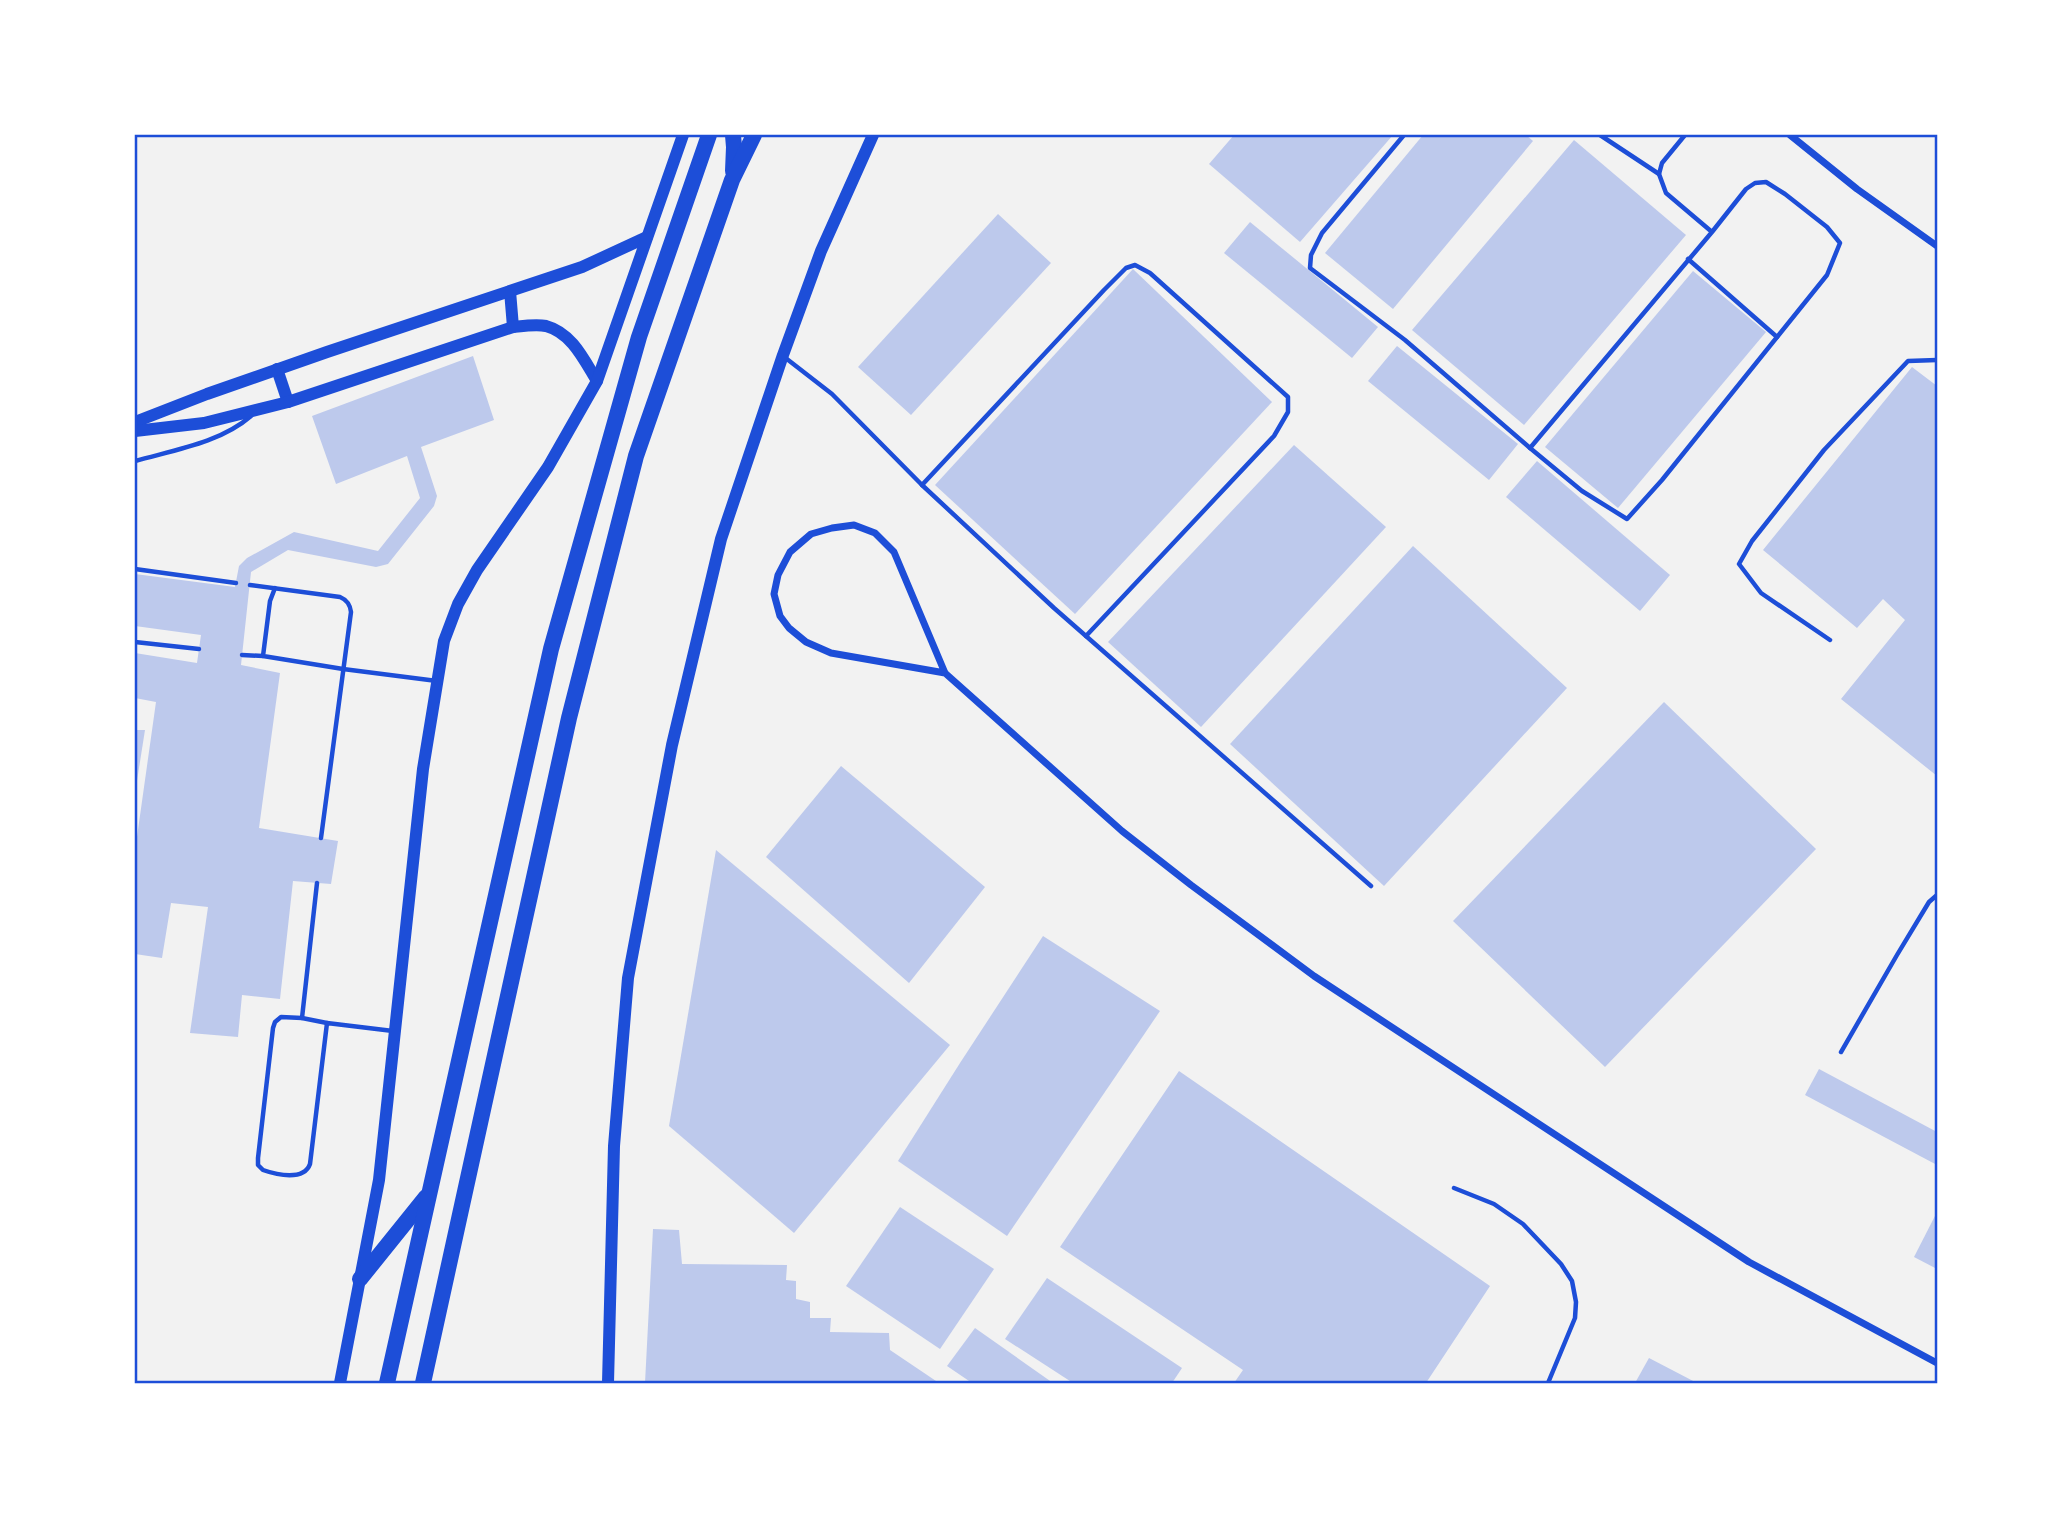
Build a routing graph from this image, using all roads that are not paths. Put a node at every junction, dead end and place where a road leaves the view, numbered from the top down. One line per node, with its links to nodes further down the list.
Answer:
1 (683, 135): 13 (street)
2 (709, 135): 52 (main road)
3 (733, 135): 11 (main road)
4 (754, 135): 11 (main road)
5 (873, 135): 19 (street)
6 (1405, 135): 27 (lane)
7 (1600, 135): 10 (lane)
8 (1685, 135): 10 (lane)
9 (1790, 135): 14 (street)
10 (1659, 174): 12 (lane)
11 (732, 180): 57 (main road)
12 (1712, 232): 15 (lane); 18 (lane)
13 (647, 237): 16 (street); 22 (street)
14 (1937, 246)
15 (1688, 259): 18 (lane); 27 (lane)
16 (510, 291): 17 (street); 21 (street)
17 (513, 327): 22 (street); 23 (street)
18 (1777, 337): 27 (lane)
19 (783, 355): 29 (lane); 58 (street)
20 (1937, 360): 35 (lane)
21 (277, 369): 23 (street); 25 (street)
22 (597, 381): 42 (street)
23 (288, 402): 24 (street)
24 (260, 409): 26 (street); 28 (lane)
25 (135, 422)
26 (135, 431)
27 (1530, 448)
28 (135, 461)
29 (922, 485): 34 (lane); 34 (lane)
30 (135, 569): 31 (lane)
31 (236, 583)
32 (250, 585): 33 (lane)
33 (275, 588): 39 (lane); 40 (lane)
34 (1086, 636): 45 (lane)
35 (1830, 640)
36 (135, 642): 37 (lane)
37 (199, 649)
38 (242, 655): 39 (lane)
39 (264, 656): 40 (lane)
40 (343, 669): 42 (lane); 43 (lane)
41 (945, 673): 41 (street); 54 (street)
42 (438, 681): 49 (street)
43 (321, 838)
44 (317, 883): 47 (lane)
45 (1371, 886)
46 (1937, 895): 50 (lane)
47 (302, 1018): 48 (lane); 48 (lane)
48 (327, 1023): 49 (lane)
49 (394, 1031): 53 (street)
50 (1841, 1052)
51 (1454, 1188): 59 (lane)
52 (429, 1193): 53 (main road); 56 (main road)
53 (360, 1279): 55 (street)
54 (1937, 1363)
55 (340, 1383)
56 (387, 1383)
57 (423, 1383)
58 (608, 1383)
59 (1548, 1383)

